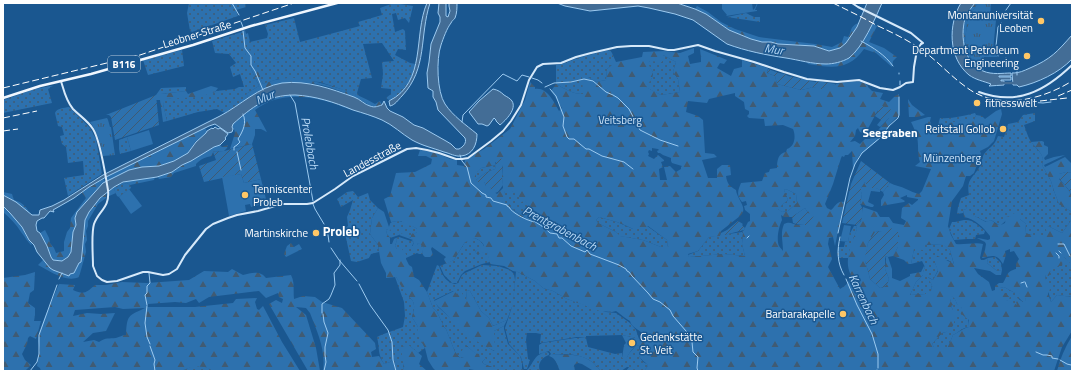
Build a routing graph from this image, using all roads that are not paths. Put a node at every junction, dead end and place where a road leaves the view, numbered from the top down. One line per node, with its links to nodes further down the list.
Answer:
1 (337, 3): 4 (main road, Leobner Straße / B116)
2 (852, 3): 4 (main road, Landesstraße, bridge)
3 (1072, 65): 5 (main road)
4 (61, 81): 6 (main road, B116)
5 (979, 92)
6 (3, 98)

